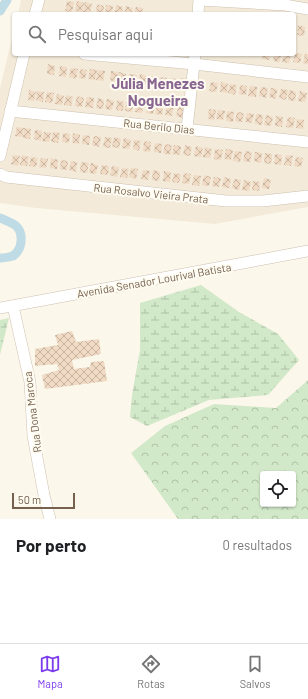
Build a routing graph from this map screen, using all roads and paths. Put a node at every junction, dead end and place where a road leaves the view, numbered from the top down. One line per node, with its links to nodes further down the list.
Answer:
1 (39, 0): 5 (street)
2 (200, 0): 3 (street); 6 (street)
3 (284, 3): 4 (street)
4 (308, 9)
5 (36, 12)
6 (198, 12)
7 (24, 56): 11 (street)
8 (128, 56): 9 (street)
9 (194, 59): 10 (street); 12 (street)
10 (308, 77)
11 (10, 111): 12 (street, Rua Berilo Dias); 14 (street)
12 (187, 129): 13 (street, Rua Berilo Dias)
13 (308, 142)
14 (0, 156)
15 (3, 176): 16 (street, Rua Rosalvo Vieira Prata)
16 (308, 196)
17 (308, 251): 18 (street, Avenida Senador Lourival Batista)
18 (13, 306): 19 (street, Avenida Senador Lourival Batista); 20 (street, Rua Dona Maroca)
19 (0, 308)
20 (50, 519)

